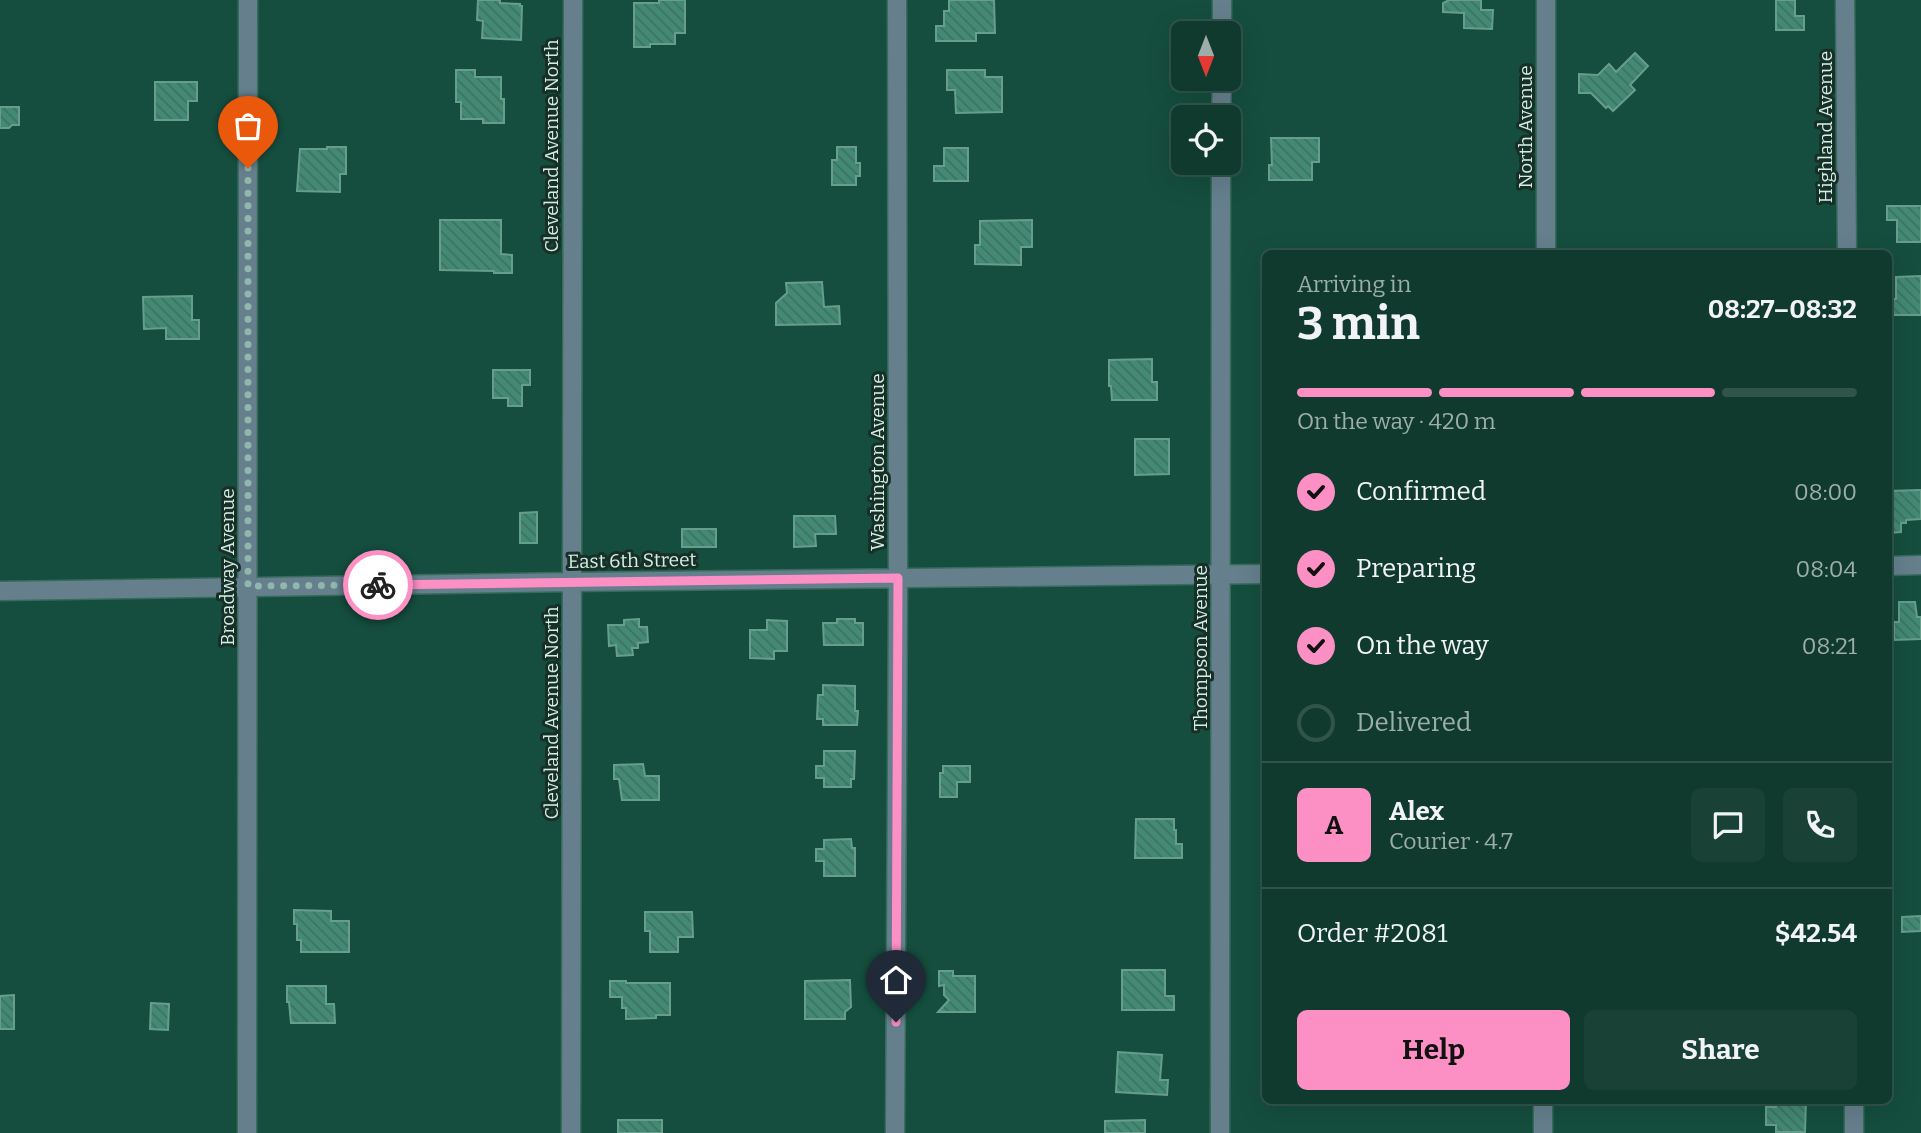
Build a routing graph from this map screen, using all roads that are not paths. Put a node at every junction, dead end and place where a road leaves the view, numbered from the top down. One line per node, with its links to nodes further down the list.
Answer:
1 (248, 0): 17 (street, Broadway Avenue)
2 (573, 0): 16 (street, Cleveland Avenue North)
3 (897, 0): 15 (street, Washington Avenue)
4 (1222, 0): 7 (street)
5 (1546, 0): 9 (street, North Avenue)
6 (1845, 0): 10 (street, Highland Avenue)
7 (1222, 21)
8 (1222, 175): 13 (street, Thompson Avenue)
9 (1546, 250)
10 (1847, 250)
11 (1921, 565): 12 (street)
12 (1892, 566)
13 (1221, 574): 14 (street, East 6th Street); 15 (street, East 6th Street); 24 (street, Thompson Avenue)
14 (1262, 574)
15 (898, 578): 16 (street, East 6th Street); 23 (street, Washington Avenue)
16 (572, 582): 17 (street, East 6th Street); 22 (street, Cleveland Avenue North)
17 (248, 586): 18 (street, East 6th Street); 21 (street, Broadway Avenue)
18 (0, 591)
19 (1543, 1104): 25 (street)
20 (1854, 1104): 26 (street)
21 (247, 1133)
22 (572, 1133)
23 (895, 1133)
24 (1220, 1133)
25 (1543, 1133)
26 (1854, 1133)

